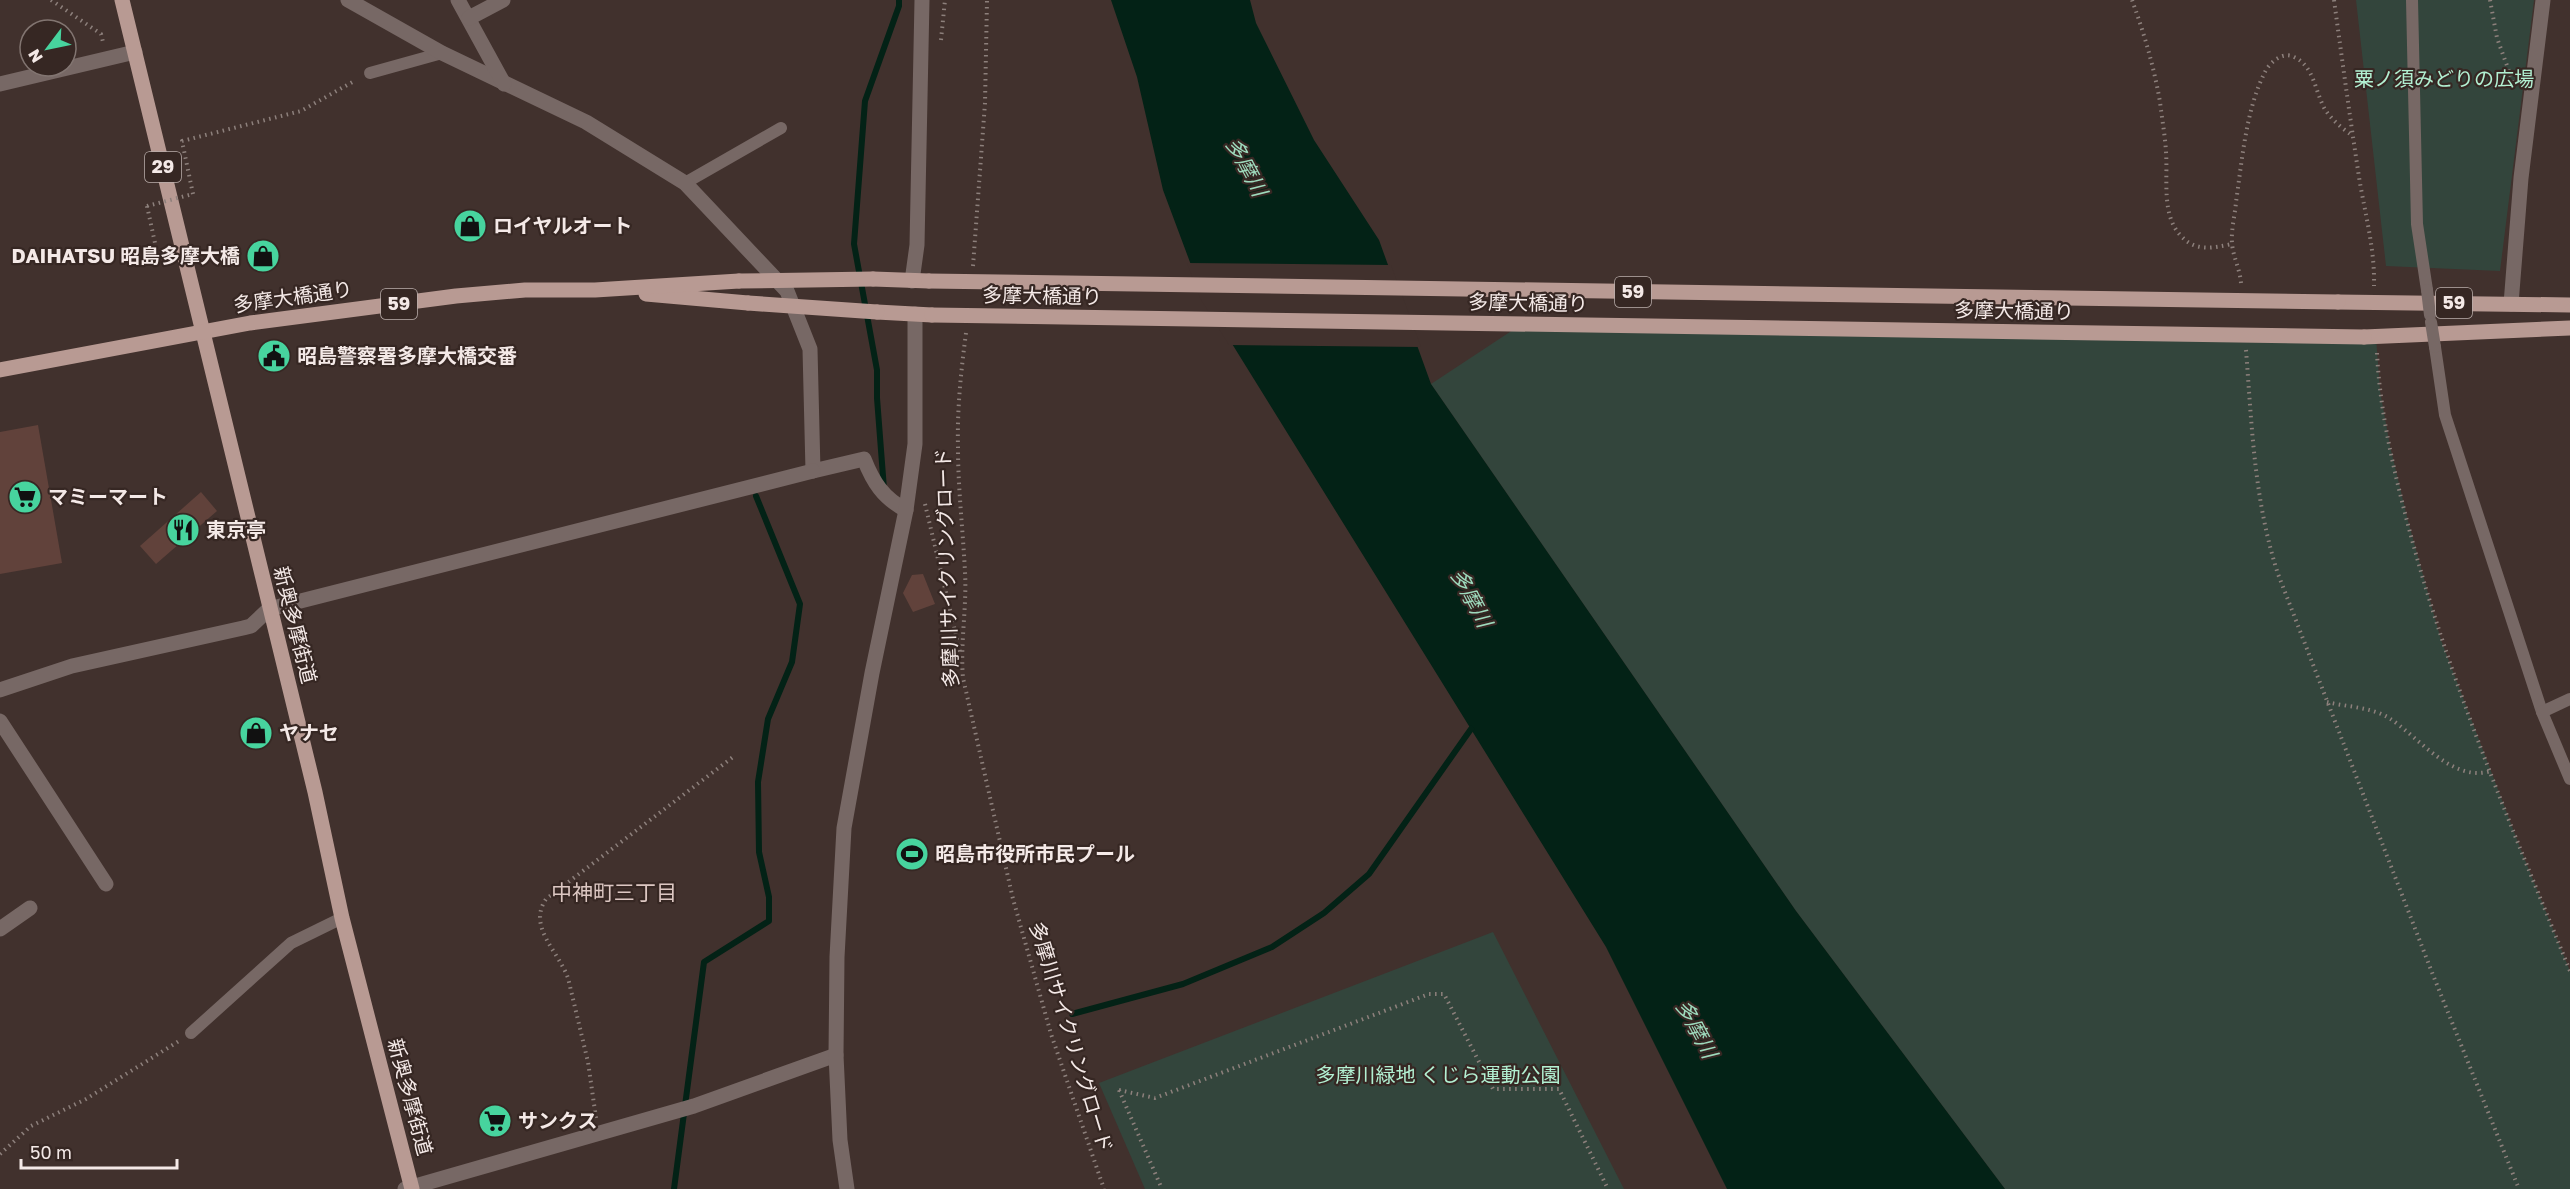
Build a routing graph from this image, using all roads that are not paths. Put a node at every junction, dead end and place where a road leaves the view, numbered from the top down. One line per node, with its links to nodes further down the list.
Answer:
1 (122, 0): 9 (main road, 新奥多摩街道 / 29)
2 (348, 0): 10 (street)
3 (458, 0): 8 (street)
4 (503, 0): 8 (street)
5 (921, 0): 16 (street)
6 (2412, 0): 29 (lane, bridge)
7 (2542, 0): 18 (street)
8 (469, 18): 13 (street)
9 (135, 52): 12 (street); 22 (main road, 新奥多摩街道 / 29)
10 (442, 53): 11 (lane); 13 (street)
11 (370, 73)
12 (0, 84)
13 (504, 84): 15 (street)
14 (781, 128): 15 (lane)
15 (685, 183): 24 (street)
16 (912, 281): 17 (main road, 多摩大橋通り / 59, bridge); 18 (main road, 多摩大橋通り / 59, bridge)
17 (595, 290): 20 (main road, 多摩大橋通り / 59, bridge); 22 (main road, 多摩大橋通り / 59)
18 (2511, 304): 19 (main road, 多摩大橋通り / 59)
19 (2570, 305)
20 (915, 314): 21 (main road, 多摩大橋通り / 59, bridge); 25 (street)
21 (2570, 328)
22 (204, 333): 23 (main road, 多摩大橋通り / 59); 26 (main road, 新奥多摩街道 / 29)
23 (0, 370)
24 (813, 471): 25 (street); 26 (street)
25 (899, 507): 37 (street)
26 (269, 609): 27 (street); 34 (main road, 新奥多摩街道 / 29)
27 (0, 690)
28 (2570, 699): 29 (lane)
29 (2542, 712): 31 (lane)
30 (0, 721): 32 (street)
31 (2570, 779)
32 (106, 884)
33 (30, 908): 35 (street)
34 (342, 918): 36 (lane); 38 (main road, 新奥多摩街道 / 29)
35 (0, 929)
36 (191, 1033)
37 (836, 1055): 38 (street); 39 (street)
38 (410, 1188)
39 (847, 1189)

